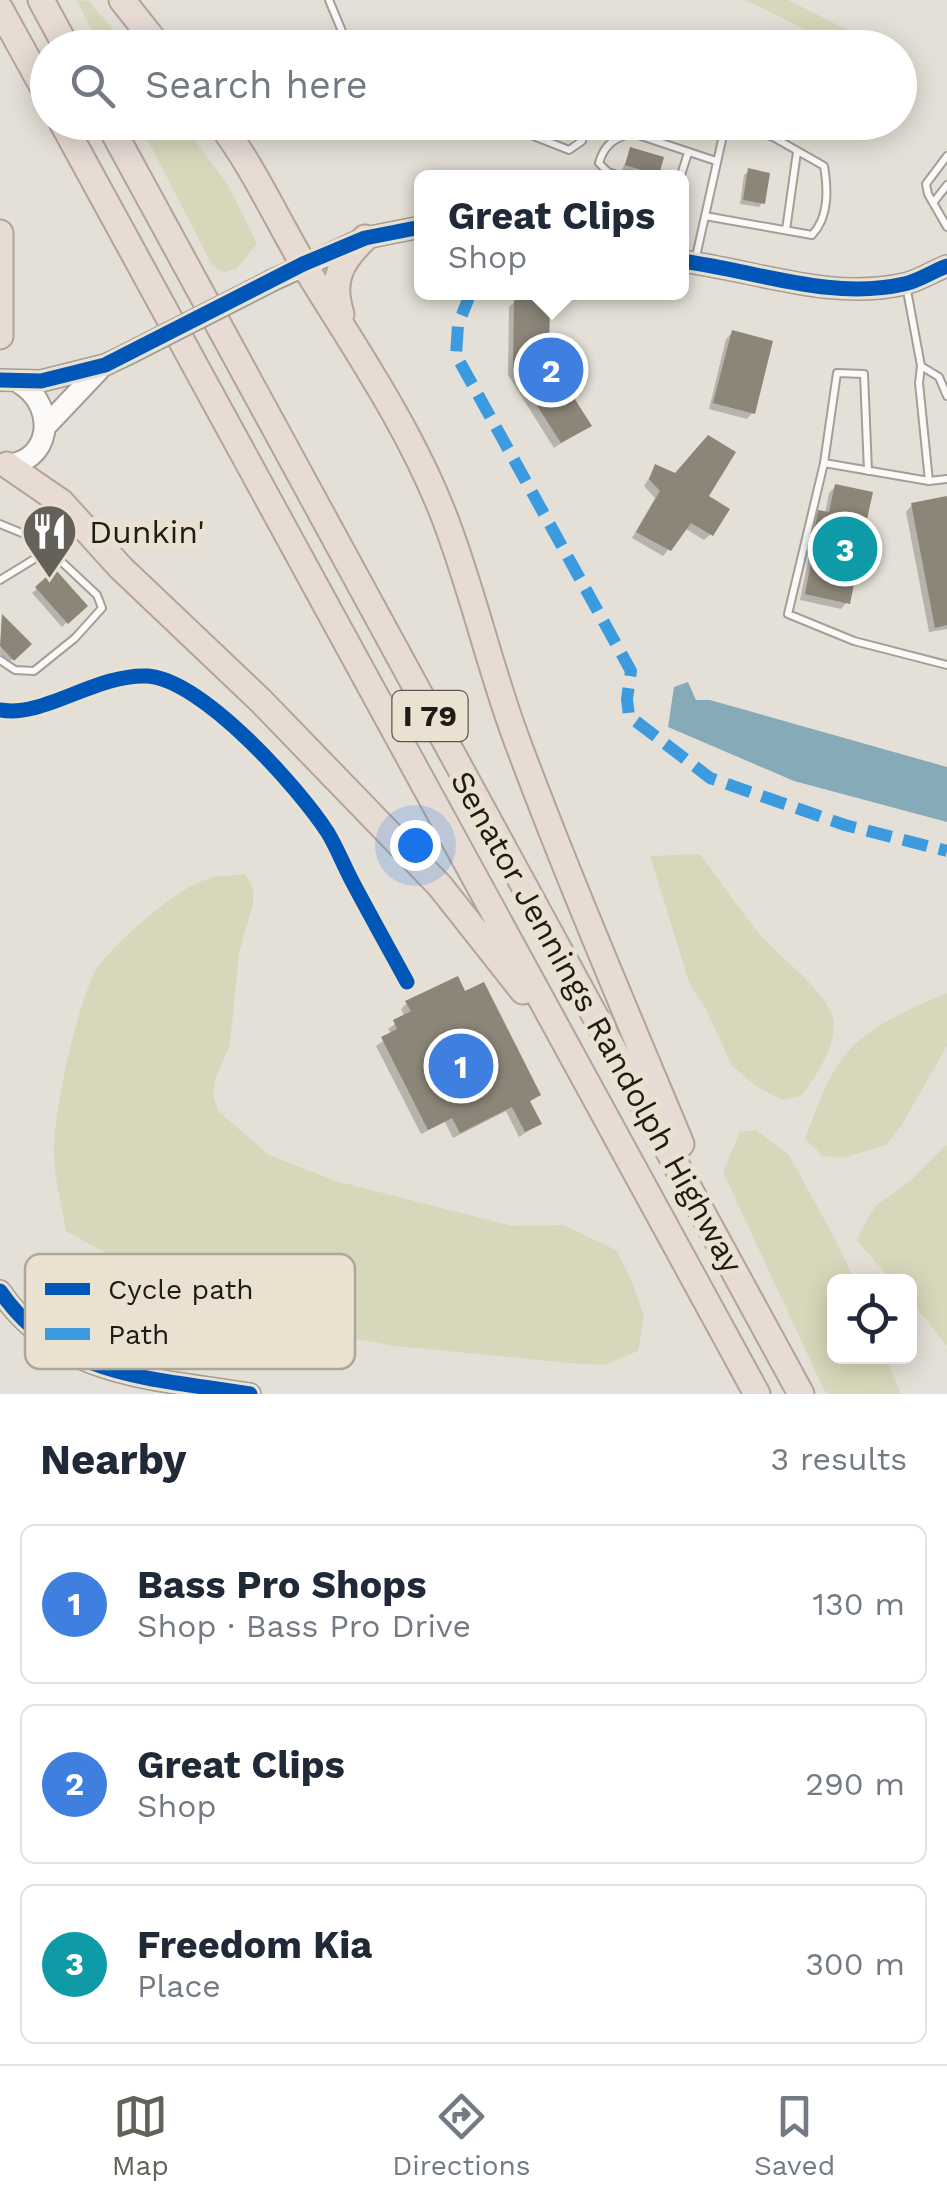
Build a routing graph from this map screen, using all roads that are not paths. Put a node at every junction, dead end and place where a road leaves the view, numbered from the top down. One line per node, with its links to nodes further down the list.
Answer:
1 (41, 0): 5 (highway)
2 (122, 0): 6 (highway)
3 (330, 0): 7 (lane)
4 (0, 9): 8 (highway)
5 (57, 30)
6 (146, 30)
7 (342, 30)
8 (30, 63)
9 (72, 140): 56 (highway, Senator Jennings Randolph Highway / I 79)
10 (118, 140): 58 (highway, Senator Jennings Randolph Highway / I 79)
11 (232, 140): 34 (highway)
12 (544, 140): 13 (lane)
13 (582, 140)
14 (614, 140): 22 (lane)
15 (652, 140): 19 (lane)
16 (721, 140): 21 (lane)
17 (776, 140): 18 (lane)
18 (797, 152): 29 (lane); 29 (lane)
19 (688, 153): 21 (lane); 23 (lane)
20 (947, 156): 25 (lane)
21 (716, 161): 26 (lane)
22 (606, 170)
23 (683, 170)
24 (947, 185): 25 (lane)
25 (933, 203): 27 (lane)
26 (705, 216): 29 (lane); 32 (lane)
27 (947, 227)
28 (414, 228): 31 (street)
29 (786, 231)
30 (0, 233): 37 (highway)
31 (365, 238): 34 (street); 38 (highway)
32 (689, 259)
33 (689, 262): 36 (street)
34 (304, 264): 38 (highway); 39 (street, bridge)
35 (947, 266): 36 (street)
36 (906, 284): 40 (lane)
37 (0, 336)
38 (349, 338): 58 (highway)
39 (105, 365): 41 (street); 43 (street)
40 (921, 366): 42 (lane); 48 (lane)
41 (9, 381): 43 (street)
42 (947, 396)
43 (46, 426): 45 (street)
44 (824, 463): 46 (lane); 46 (lane); 53 (lane)
45 (3, 465): 56 (highway)
46 (868, 471): 48 (lane)
47 (947, 479): 48 (lane)
48 (929, 481)
49 (0, 524): 50 (lane)
50 (48, 550): 51 (lane); 52 (lane)
51 (1, 579)
52 (0, 660)
53 (947, 665)
54 (0, 710): 55 (street)
55 (407, 982)
56 (640, 1177): 62 (highway, Senator Jennings Randolph Highway / I 79)
57 (0, 1291): 59 (street)
58 (755, 1308): 63 (highway, Senator Jennings Randolph Highway / I 79)
59 (25, 1322)
60 (116, 1369): 61 (street)
61 (250, 1394)
62 (758, 1394)
63 (800, 1394)

